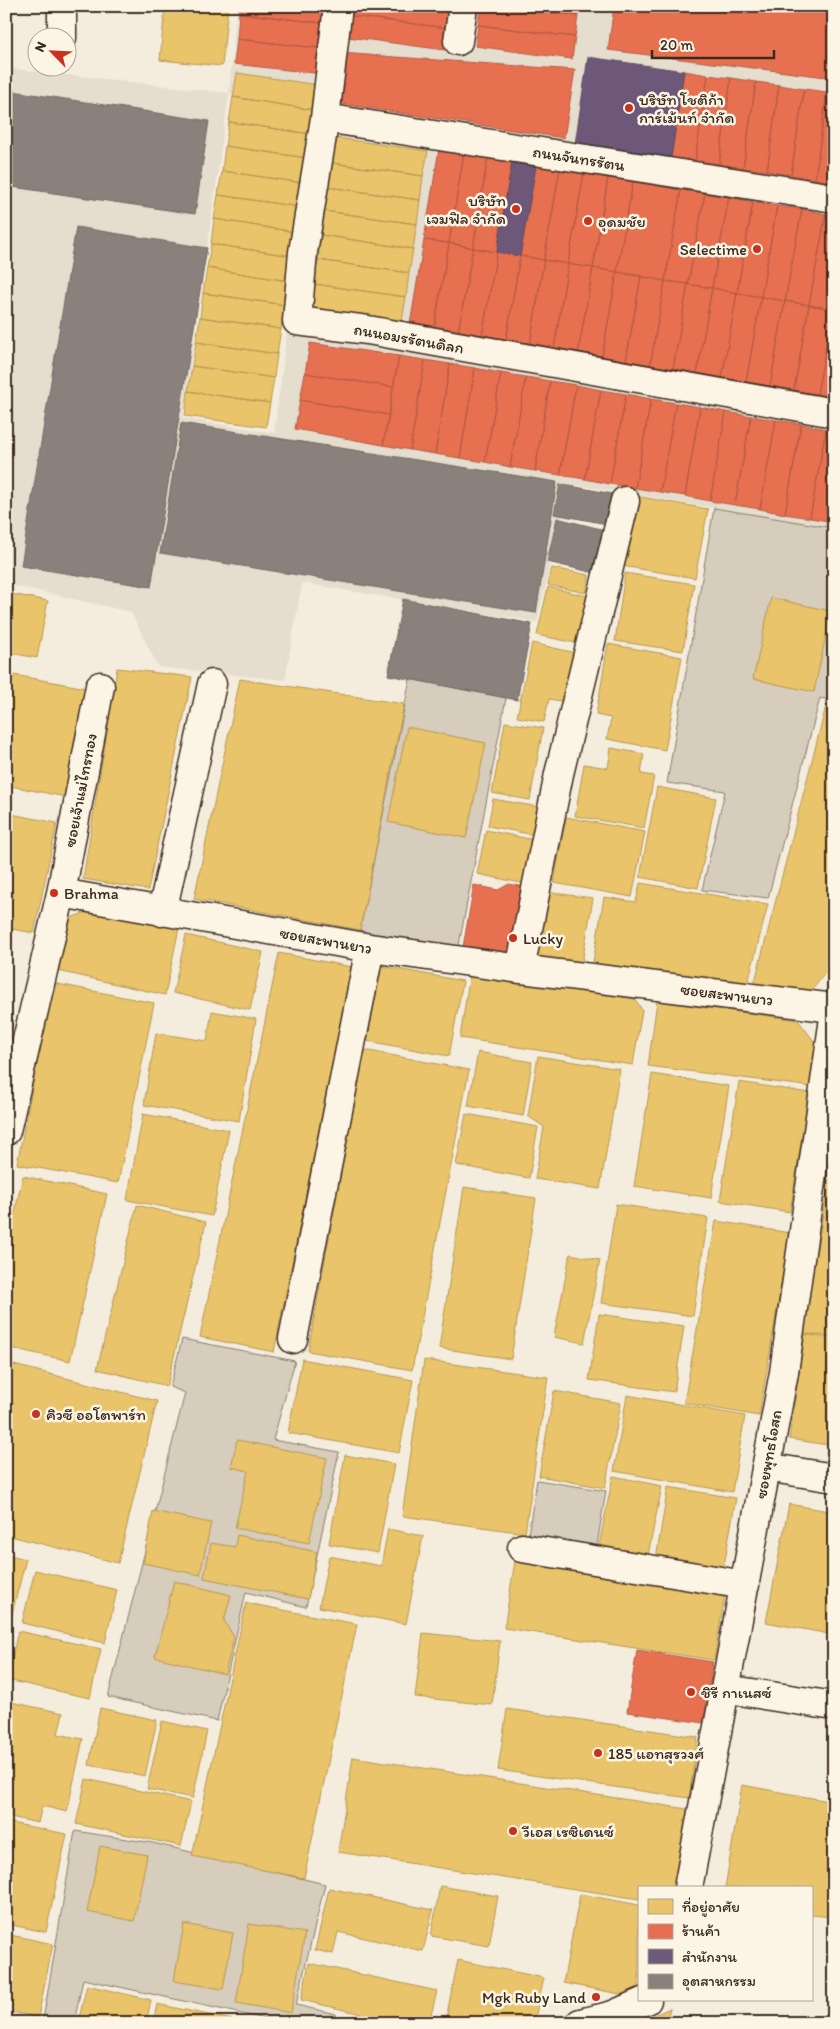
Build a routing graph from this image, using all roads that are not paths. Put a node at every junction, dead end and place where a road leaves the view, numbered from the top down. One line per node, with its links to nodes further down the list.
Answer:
1 (62, 6): 4 (street)
2 (338, 6): 6 (street, ถนนอมรรัตนดิลก)
3 (463, 6): 5 (street)
4 (62, 28)
5 (458, 40)
6 (325, 118): 7 (street, ถนนจันทรรัตน); 8 (street, ถนนอมรรัตนดิลก)
7 (834, 198)
8 (834, 413)
9 (625, 502): 15 (street)
10 (212, 684): 13 (street)
11 (100, 686): 12 (street, ซอยเจ้าแม่ไทรทอง)
12 (61, 893): 13 (street, ซอยสะพานยาว); 18 (street)
13 (162, 912): 14 (street, ซอยสะพานยาว)
14 (370, 948): 15 (street, ซอยสะพานยาว); 19 (street)
15 (520, 969): 16 (street, ซอยสะพานยาว)
16 (834, 1008)
17 (834, 1018): 20 (street, ซอยพุทธโอสถ)
18 (6, 1131)
19 (293, 1339)
20 (766, 1467): 21 (street); 23 (street, ซอยพุทธโอสถ)
21 (834, 1478)
22 (522, 1548): 23 (street)
23 (745, 1585): 24 (street, ซอยพุทธโอสถ)
24 (726, 1689): 25 (street); 26 (street, ซอยพุทธโอสถ)
25 (834, 1706)
26 (688, 1886)
27 (642, 2002): 28 (street)
28 (580, 2023)

